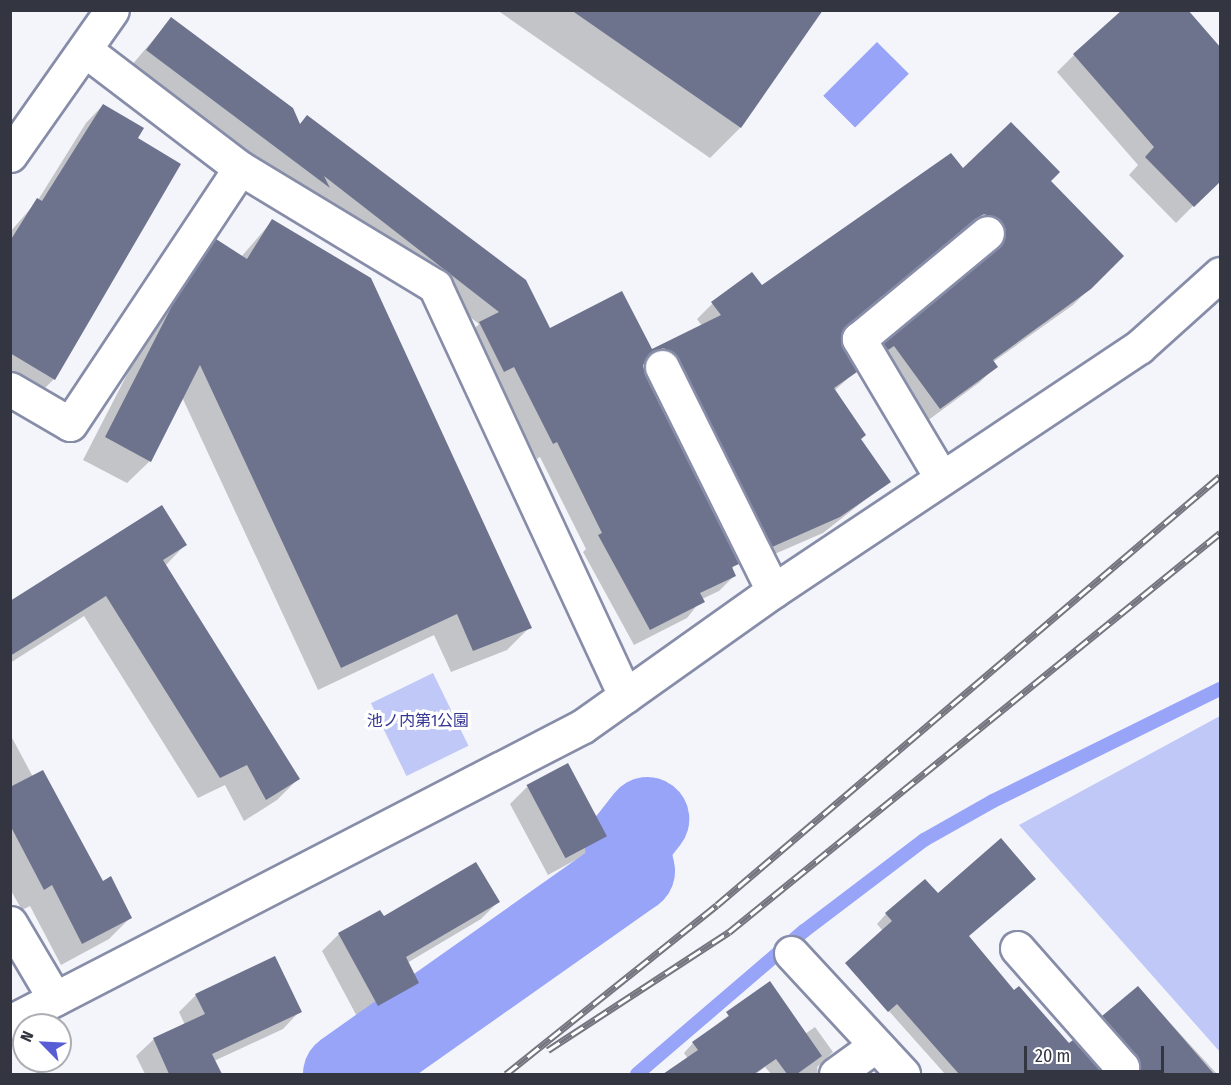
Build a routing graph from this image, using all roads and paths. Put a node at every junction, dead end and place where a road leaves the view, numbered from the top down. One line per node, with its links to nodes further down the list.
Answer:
1 (112, 10): 2 (street)
2 (85, 50): 3 (street); 4 (street)
3 (10, 155)
4 (240, 168): 8 (street); 11 (street)
5 (987, 233): 9 (street)
6 (1221, 274): 9 (street)
7 (662, 367): 10 (street)
8 (10, 388)
9 (941, 477): 10 (street)
10 (773, 591): 11 (street)
11 (625, 696): 15 (street)
12 (10, 923): 15 (street)
13 (1017, 948): 20 (street)
14 (791, 953): 17 (street)
15 (55, 999): 16 (street)
16 (10, 1022)
17 (876, 1045): 18 (street); 19 (street)
18 (836, 1074)
19 (903, 1074)
20 (1121, 1074)

